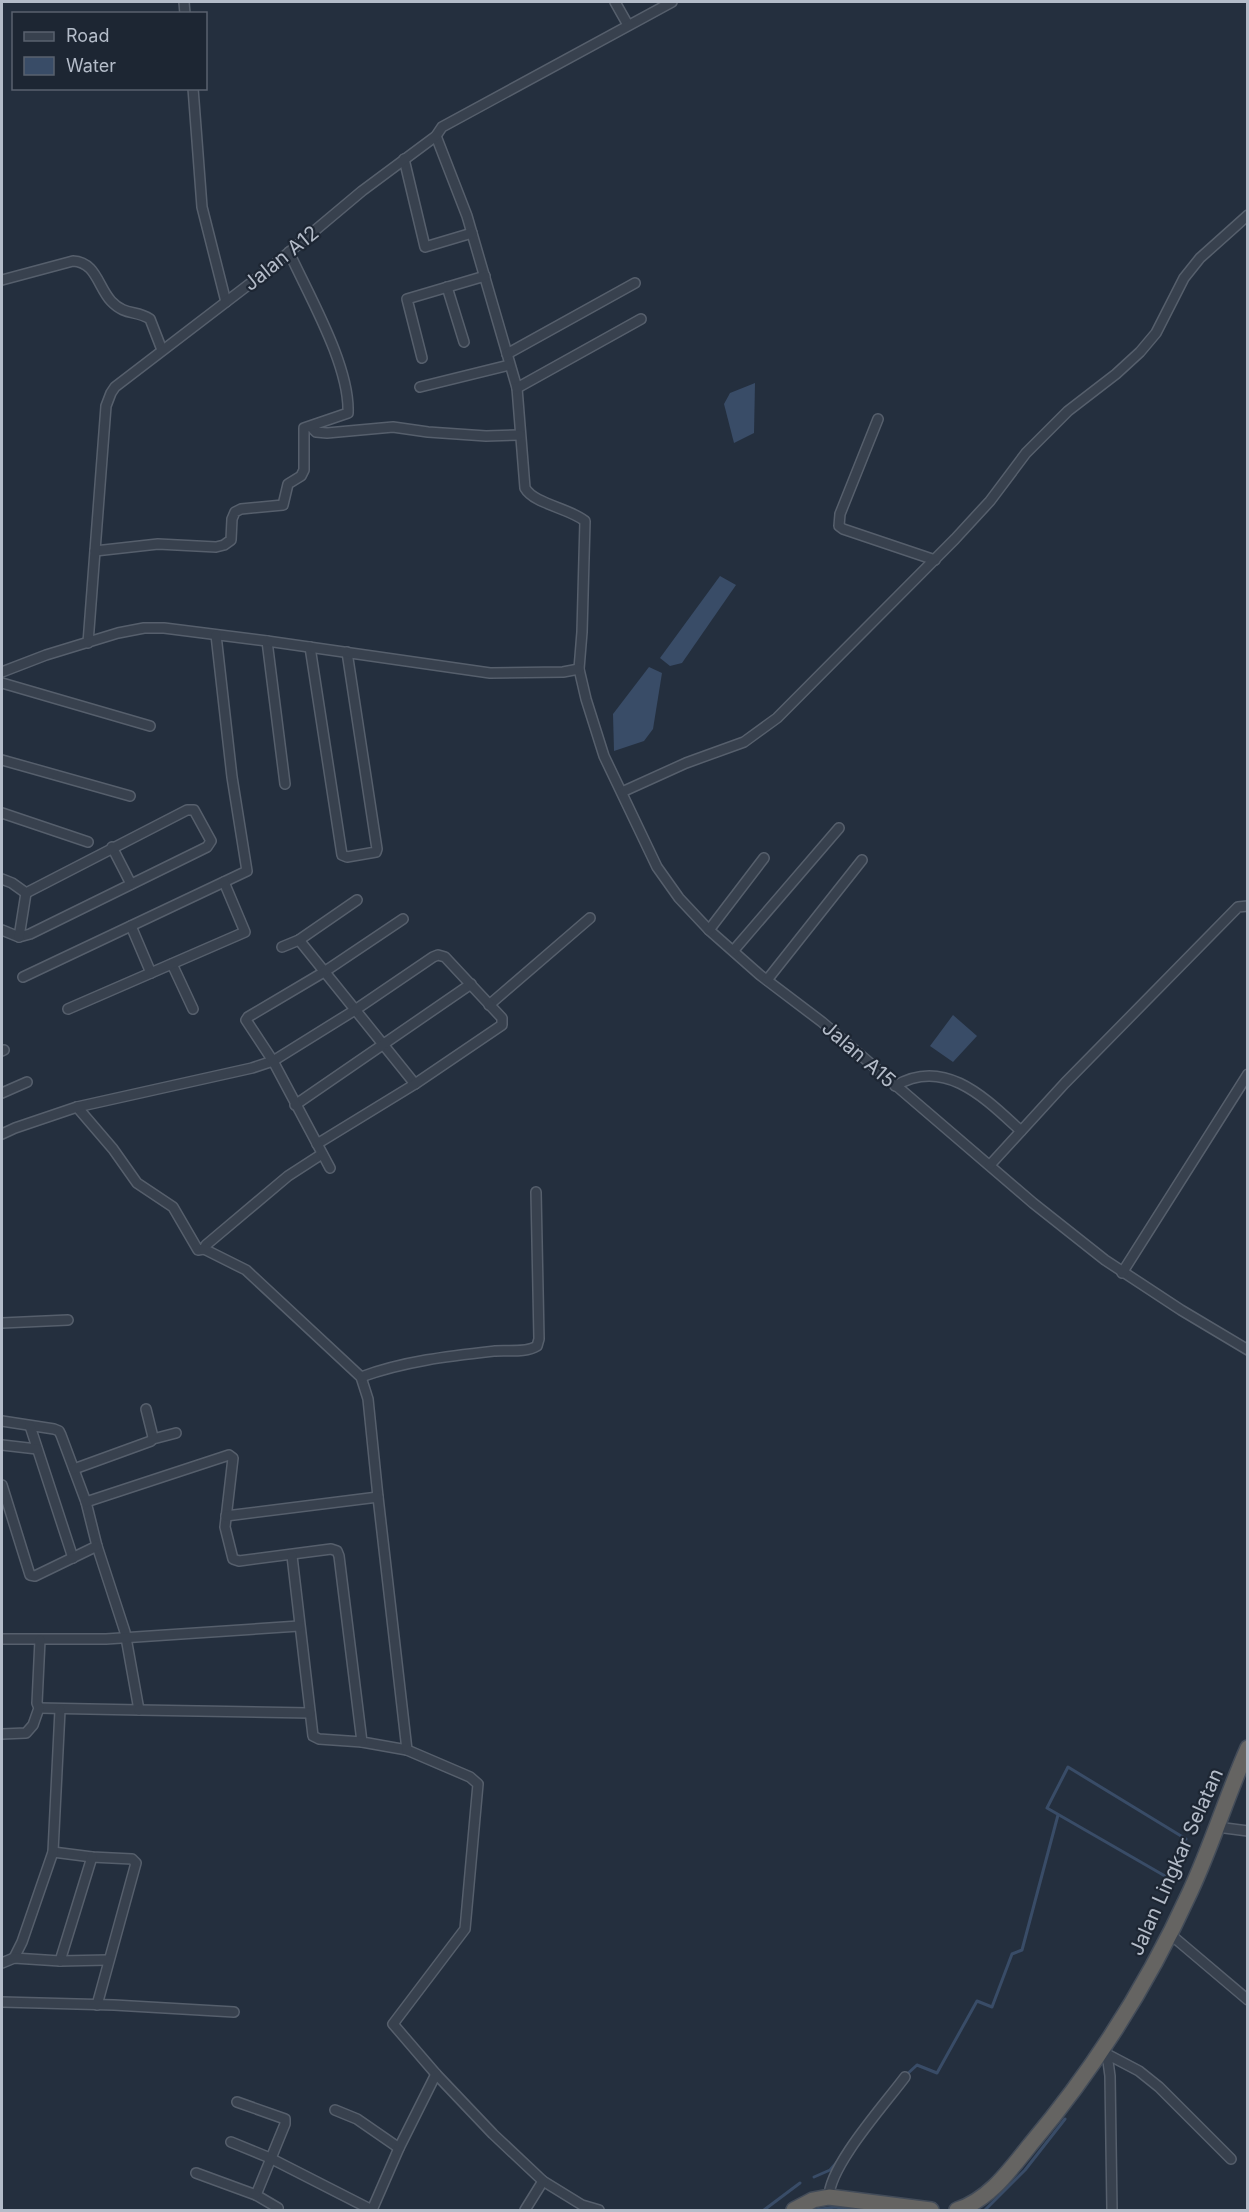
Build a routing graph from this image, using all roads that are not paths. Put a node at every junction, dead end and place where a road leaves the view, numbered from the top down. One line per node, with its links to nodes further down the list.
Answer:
1 (615, 2): 3 (street)
2 (672, 2): 3 (street, Jalan A12)
3 (628, 25): 5 (street, Jalan A12)
4 (193, 90): 14 (street)
5 (436, 136): 6 (street, Jalan A12); 8 (street)
6 (404, 159): 8 (street); 9 (street, Jalan A12)
7 (1248, 215): 27 (street)
8 (472, 233): 10 (street)
9 (289, 252): 14 (street, Jalan A12); 24 (street)
10 (484, 276): 13 (street); 18 (street)
11 (2, 280): 17 (street)
12 (635, 283): 18 (street)
13 (447, 287): 16 (street); 19 (street)
14 (226, 302): 17 (street, Jalan A12)
15 (641, 319): 22 (street)
16 (464, 342)
17 (162, 350): 26 (street, Jalan A12)
18 (507, 354): 20 (street)
19 (422, 358)
20 (509, 365): 21 (street); 22 (street)
21 (420, 387)
22 (517, 388): 25 (street)
23 (878, 419): 27 (street)
24 (315, 426): 25 (street); 26 (street)
25 (520, 435): 33 (street)
26 (95, 551): 30 (street, Jalan A12)
27 (935, 560): 39 (street)
28 (216, 635): 29 (street); 30 (street); 48 (street)
29 (267, 641): 31 (street); 38 (street)
30 (88, 643): 34 (street)
31 (310, 647): 32 (street); 32 (street)
32 (347, 652): 33 (street)
33 (579, 669): 39 (street, Jalan A15)
34 (2, 672)
35 (2, 683): 36 (street)
36 (150, 726)
37 (2, 760): 40 (street)
38 (285, 784)
39 (622, 792): 57 (street, Jalan A15)
40 (130, 796)
41 (2, 813): 43 (street)
42 (839, 828): 61 (street)
43 (88, 842)
44 (112, 847): 49 (street); 49 (street); 50 (street)
45 (764, 858): 57 (street)
46 (862, 860): 66 (street)
47 (2, 879): 50 (street)
48 (224, 882): 55 (street); 62 (street)
49 (131, 884): 58 (street)
50 (26, 893): 58 (street)
51 (357, 900): 59 (street)
52 (1248, 906): 81 (street)
53 (590, 918): 68 (street)
54 (403, 919): 63 (street)
55 (131, 926): 64 (street); 65 (street)
56 (2, 930): 58 (street)
57 (709, 930): 61 (street, Jalan A15)
58 (19, 937)
59 (299, 940): 60 (street); 63 (street)
60 (282, 947)
61 (734, 950): 66 (street, Jalan A15)
62 (172, 964): 64 (street); 70 (street)
63 (324, 972): 71 (street); 73 (street)
64 (151, 973): 69 (street)
65 (23, 977)
66 (767, 980): 77 (street, Jalan A15)
67 (471, 984): 68 (street); 71 (street); 72 (street)
68 (489, 1005): 76 (street)
69 (68, 1009)
70 (193, 1009)
71 (355, 1010): 72 (street); 73 (street)
72 (384, 1045): 76 (street); 79 (street)
73 (273, 1061): 79 (street); 80 (street)
74 (1248, 1074): 89 (street)
75 (27, 1082): 78 (street)
76 (415, 1084): 83 (street)
77 (896, 1086): 81 (street); 85 (street, Jalan A15)
78 (2, 1093)
79 (295, 1105): 83 (street)
80 (77, 1107): 82 (street); 88 (street)
81 (1021, 1131): 85 (street)
82 (2, 1134)
83 (317, 1144): 84 (street)
84 (322, 1154): 86 (street); 88 (street)
85 (990, 1165): 89 (street, Jalan A15)
86 (330, 1168)
87 (536, 1192): 93 (street)
88 (204, 1249): 93 (street)
89 (1122, 1273): 92 (street, Jalan A15)
90 (68, 1320): 91 (street)
91 (2, 1323)
92 (1248, 1350)
93 (361, 1377): 103 (street)
94 (146, 1409): 98 (street)
95 (2, 1421): 96 (street)
96 (30, 1426): 100 (street); 101 (street)
97 (176, 1433): 98 (street)
98 (153, 1439): 101 (street)
99 (2, 1445): 100 (street)
100 (37, 1449): 108 (street)
101 (74, 1469): 104 (street)
102 (2, 1485): 108 (street)
103 (378, 1497): 105 (street); 119 (street)
104 (86, 1502): 105 (street); 106 (street)
105 (226, 1516): 107 (street)
106 (97, 1546): 108 (street); 110 (street)
107 (292, 1556): 109 (street); 118 (street)
108 (73, 1558)
109 (299, 1626): 110 (street); 116 (street)
110 (126, 1637): 112 (street); 115 (street)
111 (2, 1639): 112 (street)
112 (40, 1640): 113 (street)
113 (39, 1708): 114 (street); 117 (street)
114 (60, 1710): 115 (street); 123 (street)
115 (140, 1710): 116 (street)
116 (310, 1713): 118 (street)
117 (2, 1734)
118 (362, 1742): 119 (street)
119 (407, 1750): 135 (street)
120 (1247, 1750): 121 (highway, Jalan Lingkar Selatan)
121 (1217, 1827): 122 (street); 125 (highway, Jalan Lingkar Selatan)
122 (1248, 1831)
123 (53, 1852): 124 (street); 126 (street)
124 (92, 1857): 127 (street); 128 (street)
125 (1170, 1934): 130 (street); 134 (highway, Jalan Lingkar Selatan)
126 (14, 1958): 128 (street); 129 (street)
127 (108, 1960): 128 (street); 132 (street)
128 (60, 1961)
129 (2, 1963)
130 (1248, 2000)
131 (2, 2002): 132 (street)
132 (97, 2005): 133 (street)
133 (234, 2012)
134 (1104, 2053): 142 (street); 153 (highway, Jalan Lingkar Selatan); 154 (street)
135 (436, 2074): 140 (street); 144 (street)
136 (905, 2077): 146 (street)
137 (237, 2102): 141 (street)
138 (335, 2110): 140 (street)
139 (231, 2142): 141 (street)
140 (399, 2148): 148 (street)
141 (270, 2158): 145 (street); 148 (street)
142 (1231, 2159)
143 (196, 2174): 145 (street)
144 (543, 2181): 149 (street); 150 (street)
145 (256, 2195): 147 (street)
146 (829, 2197): 151 (highway); 152 (highway)
147 (279, 2210)
148 (372, 2210)
149 (525, 2211)
150 (599, 2211)
151 (794, 2211)
152 (931, 2211)
153 (957, 2211)
154 (1112, 2211)

